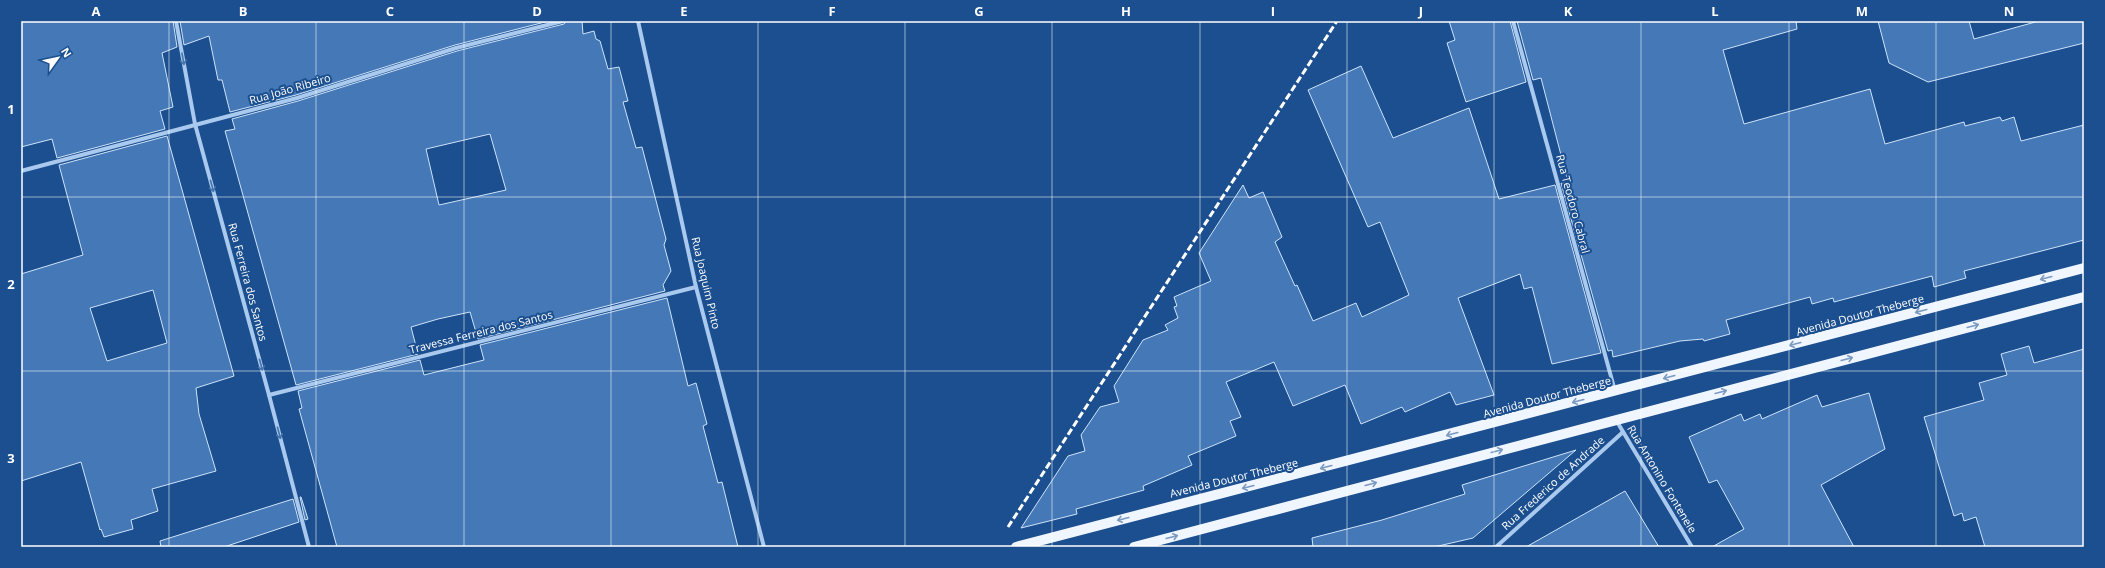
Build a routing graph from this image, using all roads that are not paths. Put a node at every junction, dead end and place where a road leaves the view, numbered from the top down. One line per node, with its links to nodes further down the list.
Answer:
1 (176, 21): 5 (street, Rua Ferreira dos Santos, one-way to 5)
2 (563, 21): 5 (street, Rua João Ribeiro)
3 (638, 21): 8 (street, Rua Joaquim Pinto)
4 (1513, 21): 10 (street, Rua Teodoro Cabral)
5 (195, 124): 6 (street, Rua João Ribeiro); 11 (street, Rua Ferreira dos Santos, one-way to 11)
6 (21, 171)
7 (2084, 268): 10 (main road, Avenida Doutor Theberge, one-way to 10)
8 (696, 287): 11 (street, Travessa Ferreira dos Santos); 15 (street, Rua Joaquim Pinto)
9 (2084, 297): 12 (main road, one-way to 9)
10 (1615, 392): 16 (main road, Avenida Doutor Theberge, one-way to 16)
11 (269, 395): 14 (street, Rua Ferreira dos Santos, one-way to 14)
12 (1616, 420): 13 (street, Rua Antonino Fontenele); 17 (main road, one-way to 12)
13 (1623, 432): 18 (street, Rua Frederico de Andrade); 19 (street, Rua Antonino Fontenele)
14 (309, 547)
15 (764, 547)
16 (1016, 547)
17 (1134, 547)
18 (1496, 547)
19 (1692, 547)

